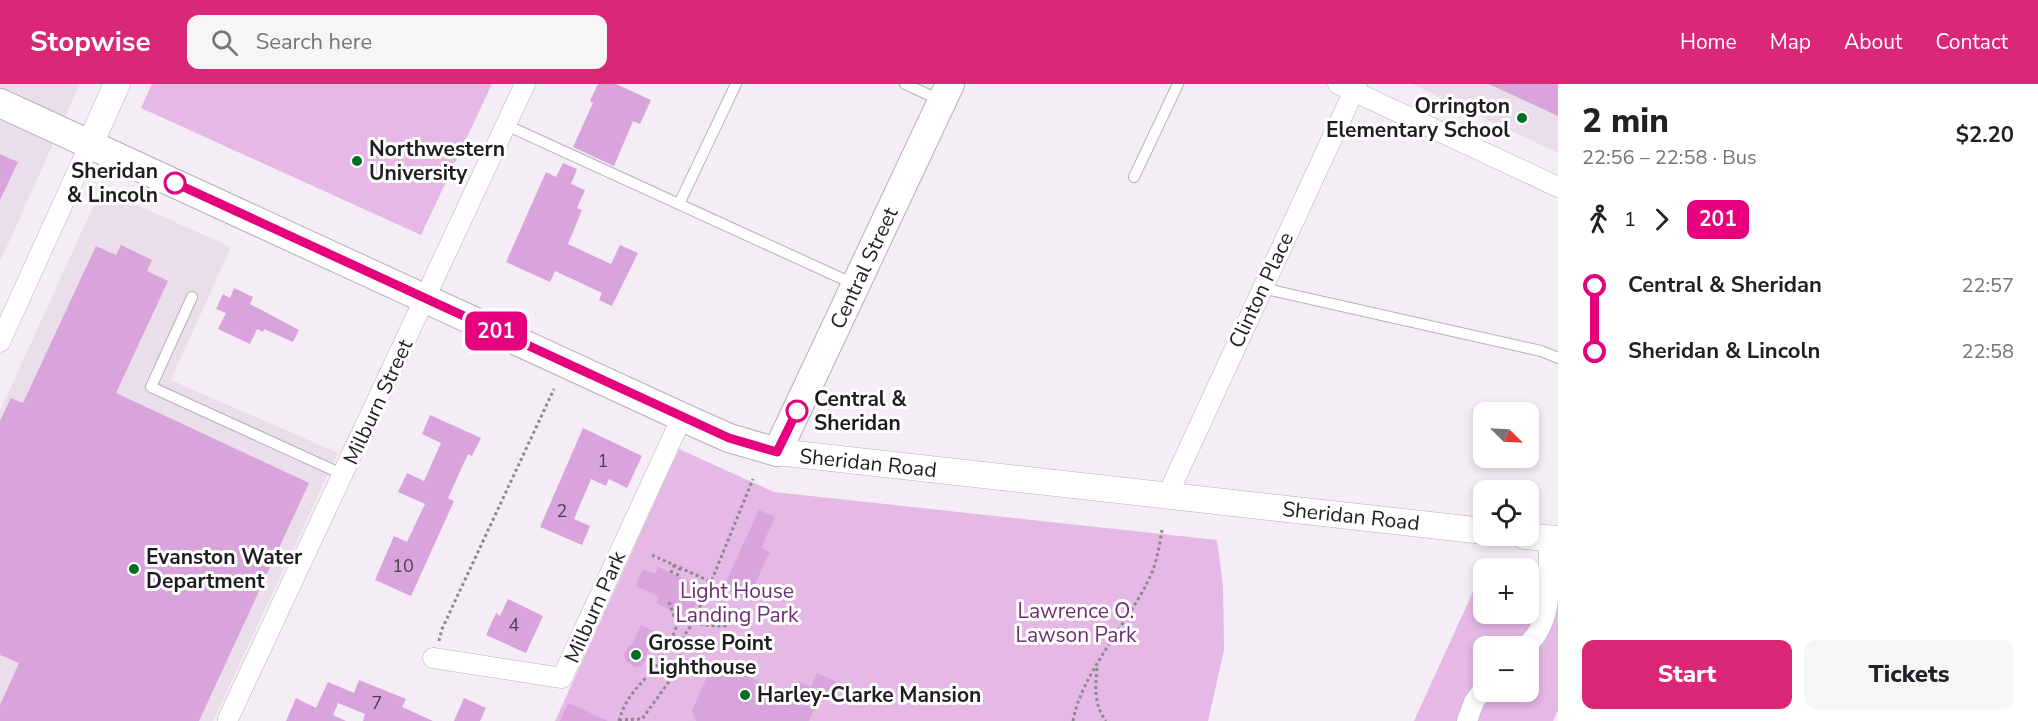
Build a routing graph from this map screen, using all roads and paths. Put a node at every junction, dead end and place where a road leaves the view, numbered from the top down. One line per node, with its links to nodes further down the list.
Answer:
1 (117, 84): 10 (street)
2 (525, 84): 9 (street, Milburn Street)
3 (736, 84): 13 (lane)
4 (905, 84): 7 (lane)
5 (1178, 84): 11 (lane)
6 (1349, 86): 12 (street); 15 (street, Clinton Place)
7 (946, 92): 14 (main road, Central Street)
8 (0, 103): 10 (main road, Sheridan Road)
9 (506, 125): 13 (lane); 17 (street, Milburn Street)
10 (90, 144): 17 (main road, Sheridan Road); 18 (street)
11 (1134, 177)
12 (1558, 187)
13 (679, 204): 14 (lane)
14 (856, 285): 22 (main road, Central Street)
15 (1262, 288): 19 (lane); 25 (street, Clinton Place)
16 (192, 297): 23 (lane)
17 (426, 299): 21 (main road, Sheridan Road); 23 (street, Milburn Street)
18 (0, 342)
19 (1558, 358)
20 (554, 389): 40 (path)
21 (682, 417): 22 (main road, Sheridan Road); 40 (street, Milburn Park)
22 (777, 452): 25 (street, Sheridan Road)
23 (344, 476): 43 (street, Milburn Street)
24 (753, 479): 34 (path)
25 (1167, 496): 27 (street, Sheridan Road)
26 (1162, 530): 41 (path)
27 (1473, 530)
28 (1544, 538): 39 (street)
29 (652, 555): 30 (path)
30 (674, 565): 31 (path); 32 (path)
31 (680, 568): 33 (path); 34 (path)
32 (671, 573)
33 (677, 576)
34 (711, 582): 37 (path)
35 (669, 602): 36 (path)
36 (679, 619): 37 (path); 44 (path)
37 (692, 624): 38 (path); 44 (path)
38 (729, 626)
39 (1535, 636)
40 (434, 658)
41 (1097, 667): 45 (path); 46 (path)
42 (1474, 702): 47 (street)
43 (228, 720)
44 (619, 721)
45 (1073, 721)
46 (1106, 721)
47 (1467, 721)

